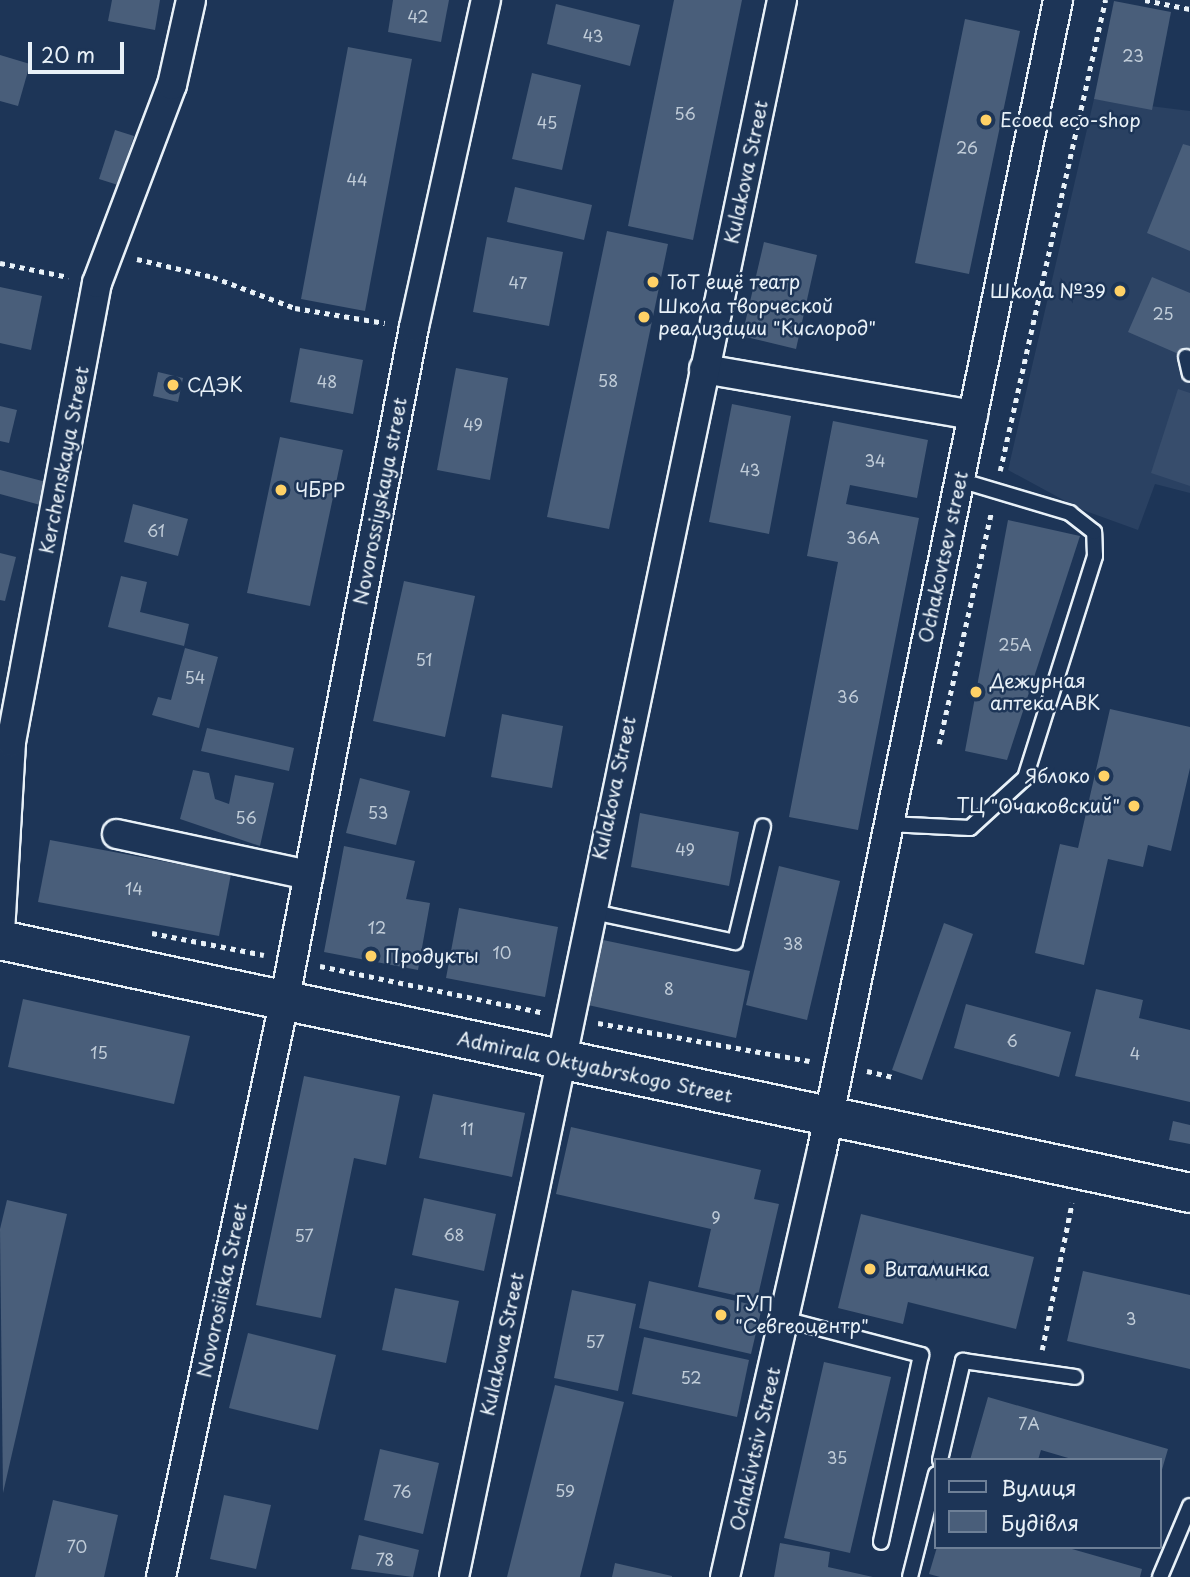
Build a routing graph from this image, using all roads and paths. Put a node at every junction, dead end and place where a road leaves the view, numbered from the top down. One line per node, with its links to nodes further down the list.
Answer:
1 (191, 0): 8 (street, Kerchenskaya Street)
2 (486, 0): 11 (street, Novorossiyskaya street)
3 (782, 0): 13 (street, Kulakova Street)
4 (1058, 0): 15 (street, Ochakovtsev street)
5 (1105, 0): 17 (path)
6 (1145, 0): 7 (path)
7 (1190, 9)
8 (107, 252): 10 (street, Kerchenskaya Street); 11 (path)
9 (0, 263): 10 (path)
10 (97, 283): 25 (street, Kerchenskaya Street)
11 (414, 327): 22 (street, Novorossiyskaya street)
12 (1186, 357): 14 (lane)
13 (704, 369): 15 (street); 23 (street, Kulakova Street)
14 (1190, 374)
15 (973, 415): 16 (street, Ochakovtsev street)
16 (959, 480): 17 (lane); 19 (street, Ochakovtsev street)
17 (996, 489): 18 (path); 19 (lane)
18 (936, 759)
19 (888, 824): 32 (street, Ochakovtsev street)
20 (763, 826): 23 (lane)
21 (117, 834): 22 (street)
22 (309, 875): 27 (street, Novorossiyskaya street)
23 (588, 911): 29 (street, Kulakova Street)
24 (148, 932): 27 (path)
25 (0, 933)
26 (0, 940): 28 (main road, Admirala Oktyabrskogo Street)
27 (292, 960): 28 (street, Novorossiyskaya street); 29 (path)
28 (284, 1003): 31 (main road, Admirala Oktyabrskogo Street); 45 (street, Novorosiiska Street)
29 (565, 1017): 31 (street, Kulakova Street); 32 (path)
30 (869, 1057): 33 (path)
31 (559, 1059): 35 (main road, Admirala Oktyabrskogo Street); 46 (street, Kulakova Street)
32 (838, 1063): 33 (path); 35 (street, Ochakovtsev street)
33 (866, 1071): 34 (path)
34 (891, 1077)
35 (828, 1115): 36 (main road, Admirala Oktyabrskogo Street); 38 (street, Ochakivtsiv Street)
36 (1190, 1193)
37 (1072, 1203): 39 (path)
38 (784, 1319): 44 (lane); 47 (street, Ochakivtsiv Street)
39 (1037, 1372): 40 (lane); 41 (lane)
40 (1074, 1377)
41 (940, 1458)
42 (934, 1482): 48 (lane)
43 (1190, 1506): 49 (lane)
44 (881, 1542)
45 (161, 1577)
46 (454, 1577)
47 (726, 1577)
48 (909, 1577)
49 (1160, 1577)

